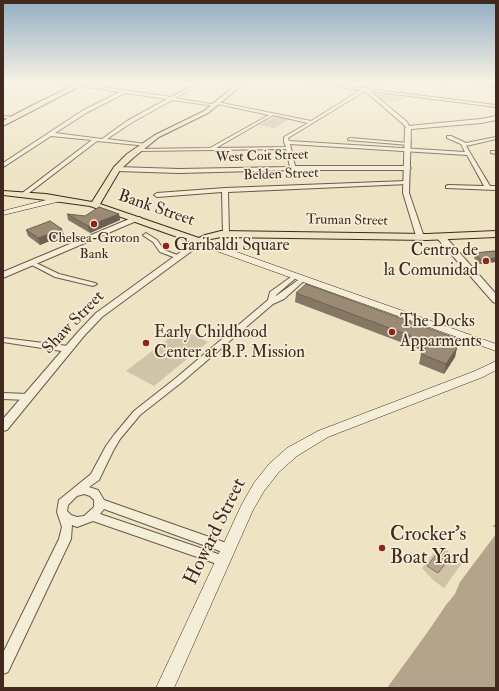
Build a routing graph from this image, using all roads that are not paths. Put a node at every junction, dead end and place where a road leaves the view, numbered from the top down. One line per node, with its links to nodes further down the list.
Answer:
1 (20, 114): 10 (main road)
2 (81, 114): 15 (street)
3 (142, 114): 20 (street)
4 (202, 114): 23 (main road)
5 (273, 114): 26 (street)
6 (274, 114): 12 (street)
7 (325, 114): 12 (street)
8 (394, 114): 14 (street)
9 (3, 117): 10 (street)
10 (12, 118): 13 (main road)
11 (496, 118): 14 (street)
12 (312, 122): 21 (street)
13 (3, 124)
14 (408, 128): 24 (street)
15 (50, 134): 18 (street); 29 (street)
16 (449, 137): 22 (street)
17 (496, 138): 22 (street)
18 (96, 139): 20 (street); 39 (street)
19 (350, 139): 24 (street)
20 (103, 140): 23 (street)
21 (286, 142): 24 (street); 25 (street)
22 (464, 144): 28 (street)
23 (146, 145): 27 (main road)
24 (408, 147): 28 (street); 31 (street)
25 (287, 148): 26 (street); 30 (street)
26 (209, 149): 27 (street)
27 (139, 150): 32 (main road)
28 (468, 154): 35 (street)
29 (3, 165)
30 (293, 168): 31 (street, West Coit Street); 32 (street, West Coit Street)
31 (408, 168): 33 (street)
32 (118, 169): 42 (main road)
33 (406, 183): 37 (street, Belden Street); 48 (street)
34 (448, 187): 35 (street)
35 (488, 188): 36 (street)
36 (496, 188)
37 (225, 190): 40 (street, Belden Street); 45 (street)
38 (3, 194): 39 (main road, Bank Street)
39 (22, 195): 41 (main road, Bank Street)
40 (157, 195)
41 (58, 199): 42 (main road, Bank Street); 43 (main road)
42 (94, 205): 44 (main road, Bank Street)
43 (3, 213)
44 (137, 219): 50 (main road, Bank Street); 52 (street)
45 (226, 234): 48 (main road, Truman Street); 50 (main road, Truman Street)
46 (496, 234): 49 (main road, Truman Street)
47 (146, 235): 51 (street)
48 (420, 236): 49 (main road, Truman Street)
49 (440, 236): 56 (street)
50 (200, 242): 51 (street, Shaw Street); 54 (main road, Bank Street)
51 (178, 257): 59 (street, Shaw Street)
52 (32, 263): 53 (street); 55 (street)
53 (3, 275)
54 (299, 277): 58 (main road, Bank Street); 64 (street)
55 (93, 284)
56 (496, 300)
57 (3, 340): 59 (street)
58 (496, 348)
59 (68, 349): 62 (street, Shaw Street)
60 (496, 365): 70 (main road, Howard Street)
61 (3, 396): 62 (street)
62 (28, 397): 63 (street, Shaw Street)
63 (3, 427)
64 (95, 477): 65 (street); 66 (street)
65 (74, 493): 66 (street); 67 (street)
66 (99, 501): 68 (street); 70 (street)
67 (64, 516): 68 (street); 69 (street)
68 (87, 518): 69 (street); 70 (street)
69 (64, 539): 71 (street)
70 (226, 555): 72 (main road, Howard Street)
71 (3, 667)
72 (165, 688)

